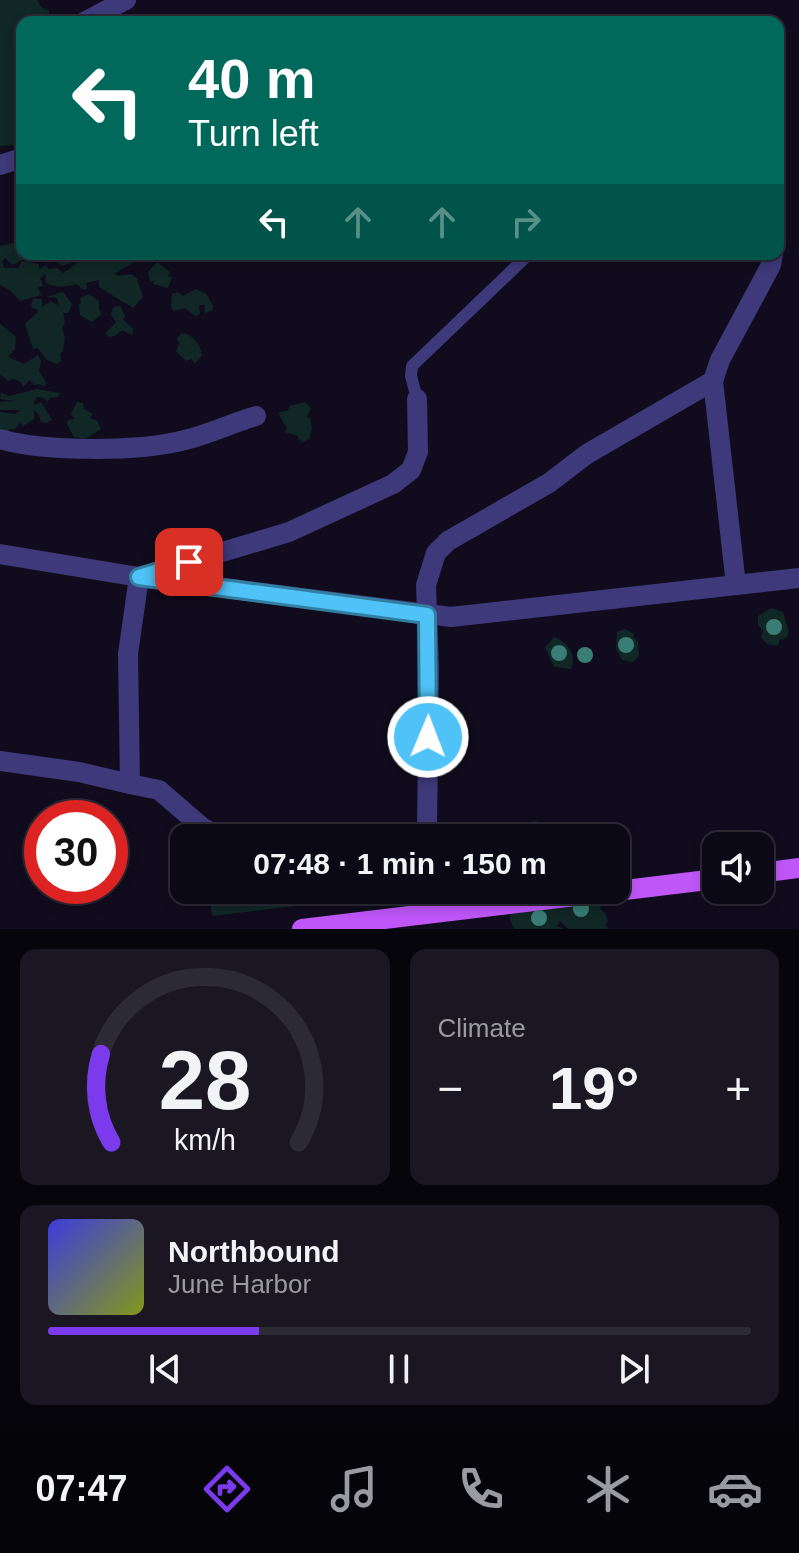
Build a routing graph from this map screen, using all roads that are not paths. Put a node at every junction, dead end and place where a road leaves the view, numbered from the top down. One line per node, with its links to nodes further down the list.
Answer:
1 (126, 0): 2 (street)
2 (95, 16)
3 (523, 260): 6 (lane)
4 (772, 260): 5 (street)
5 (713, 381): 12 (street); 13 (street)
6 (417, 399): 10 (street)
7 (256, 416): 8 (street)
8 (0, 439)
9 (0, 554): 10 (street)
10 (139, 577): 13 (street); 15 (street)
11 (799, 578): 12 (street)
12 (736, 585): 13 (street)
13 (427, 615): 17 (street)
14 (0, 761): 15 (street)
15 (130, 784): 16 (street)
16 (198, 824)
17 (427, 824)
18 (799, 868): 19 (main road)
19 (774, 871)
20 (702, 881): 21 (main road)
21 (302, 929)

